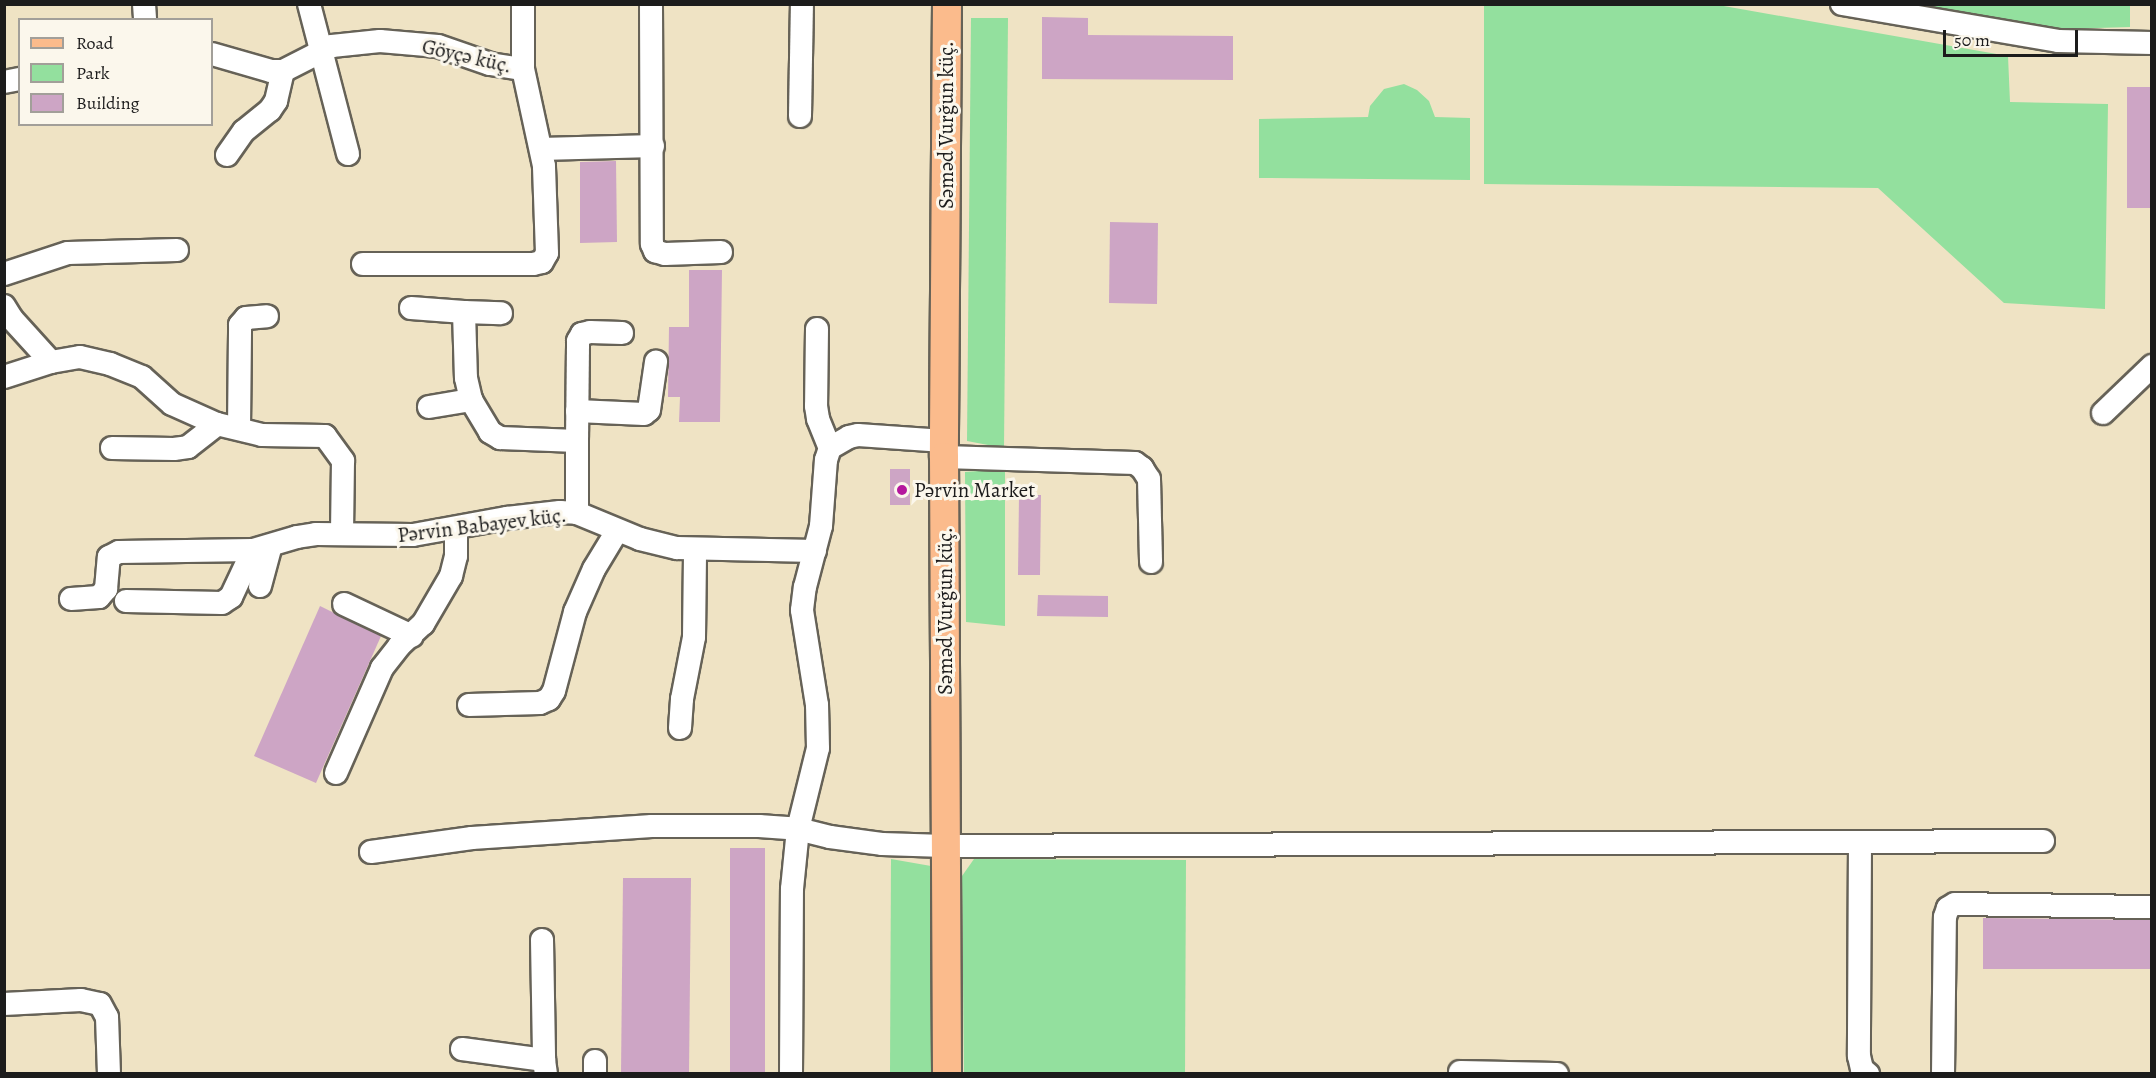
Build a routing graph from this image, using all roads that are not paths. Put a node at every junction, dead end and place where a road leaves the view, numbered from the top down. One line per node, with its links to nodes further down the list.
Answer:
1 (309, 4): 8 (street)
2 (523, 4): 10 (street, Göyçə küç.)
3 (651, 4): 13 (street)
4 (802, 4): 12 (street)
5 (947, 4): 40 (main road, Səməd Vurğun küç.)
6 (1842, 4): 7 (street)
7 (2151, 44)
8 (320, 51): 10 (street, Göyçə küç.); 11 (street, Göyçə küç.); 15 (street)
9 (213, 54): 11 (street)
10 (523, 69): 14 (street)
11 (283, 71): 16 (street)
12 (800, 116)
13 (653, 146): 14 (street); 18 (street)
14 (542, 149): 19 (street)
15 (348, 154)
16 (228, 155)
17 (177, 250): 20 (street)
18 (722, 252)
19 (363, 264)
20 (4, 274)
21 (4, 306): 28 (street)
22 (411, 308): 23 (street)
23 (464, 312): 24 (street); 32 (street)
24 (501, 313)
25 (267, 316): 36 (street)
26 (817, 329): 39 (street)
27 (622, 333): 34 (street)
28 (51, 362): 31 (street); 36 (street)
29 (656, 362): 34 (street)
30 (2151, 366): 35 (street)
31 (4, 377)
32 (471, 400): 33 (street); 37 (street)
33 (429, 407)
34 (577, 411): 37 (street)
35 (2103, 413)
36 (228, 426): 38 (street); 44 (street)
37 (577, 441): 41 (street)
38 (112, 448)
39 (830, 448): 40 (street); 47 (street)
40 (944, 449): 48 (street); 60 (main road, Səməd Vurğun küç.)
41 (577, 513): 42 (street, Pərvin Babayev küç.); 43 (street, Pərvin Babayev küç.)
42 (456, 528): 44 (street, Pərvin Babayev küç.); 53 (street)
43 (617, 531): 46 (street, Pərvin Babayev küç.); 54 (street)
44 (342, 533): 45 (street, Pərvin Babayev küç.)
45 (262, 548): 49 (street); 50 (street, Pərvin Babayev küç.); 51 (street)
46 (695, 549): 47 (street, Pərvin Babayev küç.); 55 (street)
47 (815, 551): 57 (street)
48 (1151, 562)
49 (260, 586)
50 (71, 599)
51 (126, 601)
52 (344, 604): 53 (street)
53 (412, 636): 56 (street)
54 (470, 705)
55 (680, 728)
56 (336, 773)
57 (798, 829): 60 (street); 61 (street); 69 (street)
58 (2043, 841): 59 (street)
59 (1860, 842): 60 (street); 72 (street)
60 (945, 846): 70 (main road, Səməd Vurğun küç.)
61 (371, 852)
62 (2151, 908): 73 (street)
63 (542, 940): 66 (street)
64 (4, 1004): 68 (street)
65 (462, 1049): 66 (street)
66 (545, 1067)
67 (1461, 1072): 71 (street)
68 (109, 1074)
69 (791, 1074)
70 (947, 1074)
71 (1557, 1074)
72 (1868, 1074)
73 (1943, 1074)

